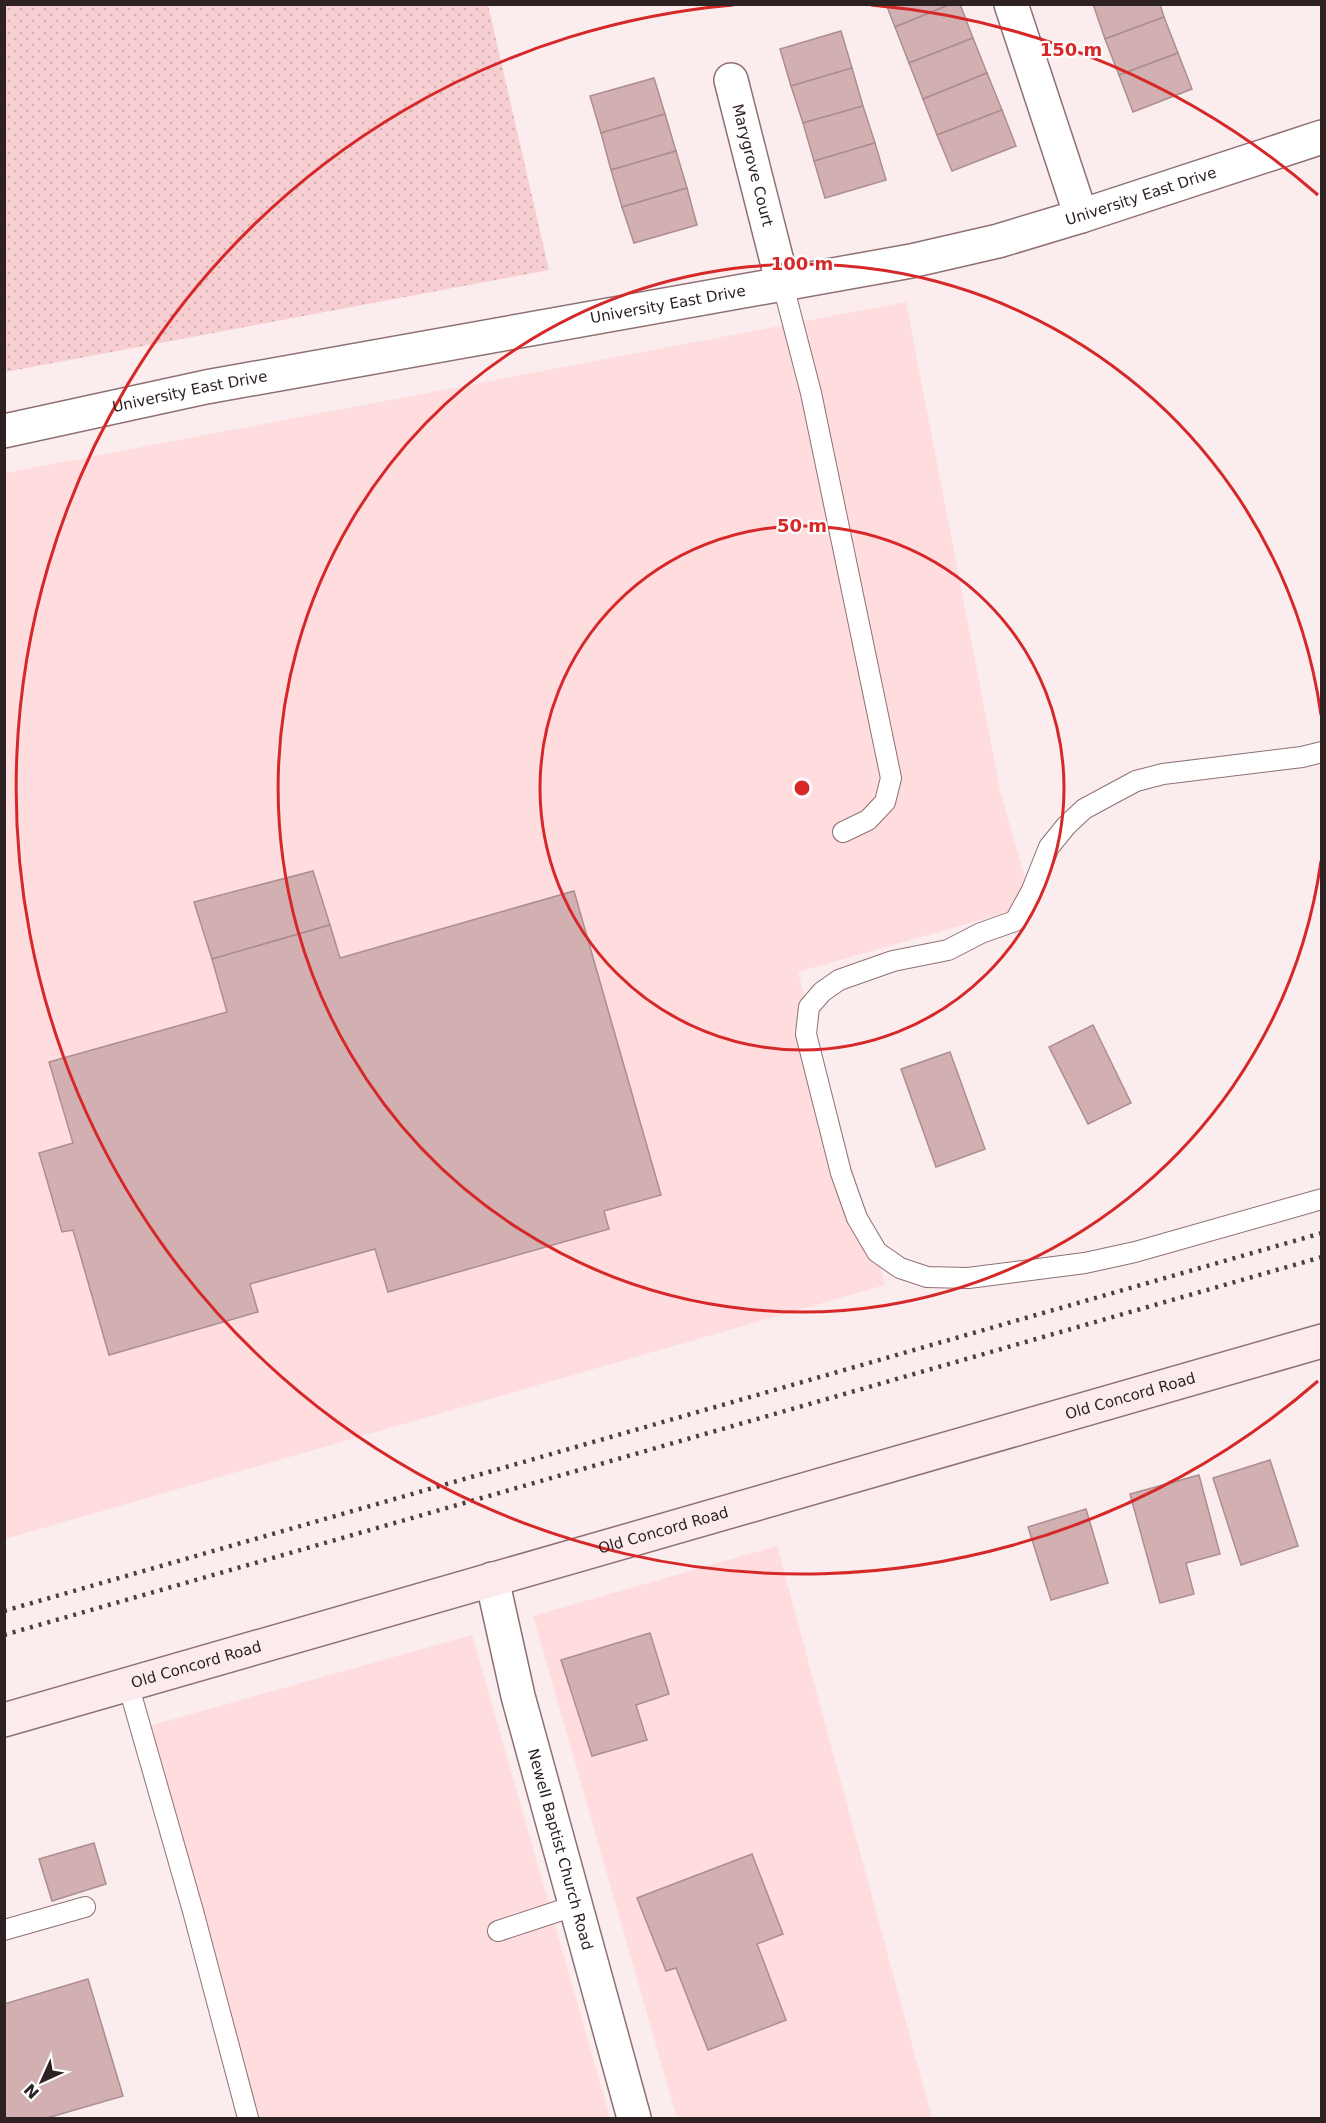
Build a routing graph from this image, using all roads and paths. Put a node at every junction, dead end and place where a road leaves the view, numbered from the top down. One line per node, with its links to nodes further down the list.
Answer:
1 (1011, 4): 4 (street)
2 (731, 80): 5 (street, Marygrove Court)
3 (1322, 137): 4 (street, University East Drive)
4 (1081, 216): 5 (street, University East Drive)
5 (783, 285): 6 (street, University East Drive); 8 (lane)
6 (4, 431)
7 (1322, 752): 9 (lane)
8 (843, 832)
9 (1322, 1199)
10 (1322, 1341): 11 (street, Old Concord Road)
11 (492, 1579): 12 (street, Old Concord Road); 14 (street, Newell Baptist Church Road)
12 (128, 1684): 13 (street, Old Concord Road); 18 (lane)
13 (4, 1720)
14 (574, 1906): 17 (lane); 19 (street, Newell Baptist Church Road)
15 (85, 1907): 16 (lane)
16 (4, 1930)
17 (498, 1931)
18 (248, 2118)
19 (634, 2118)

